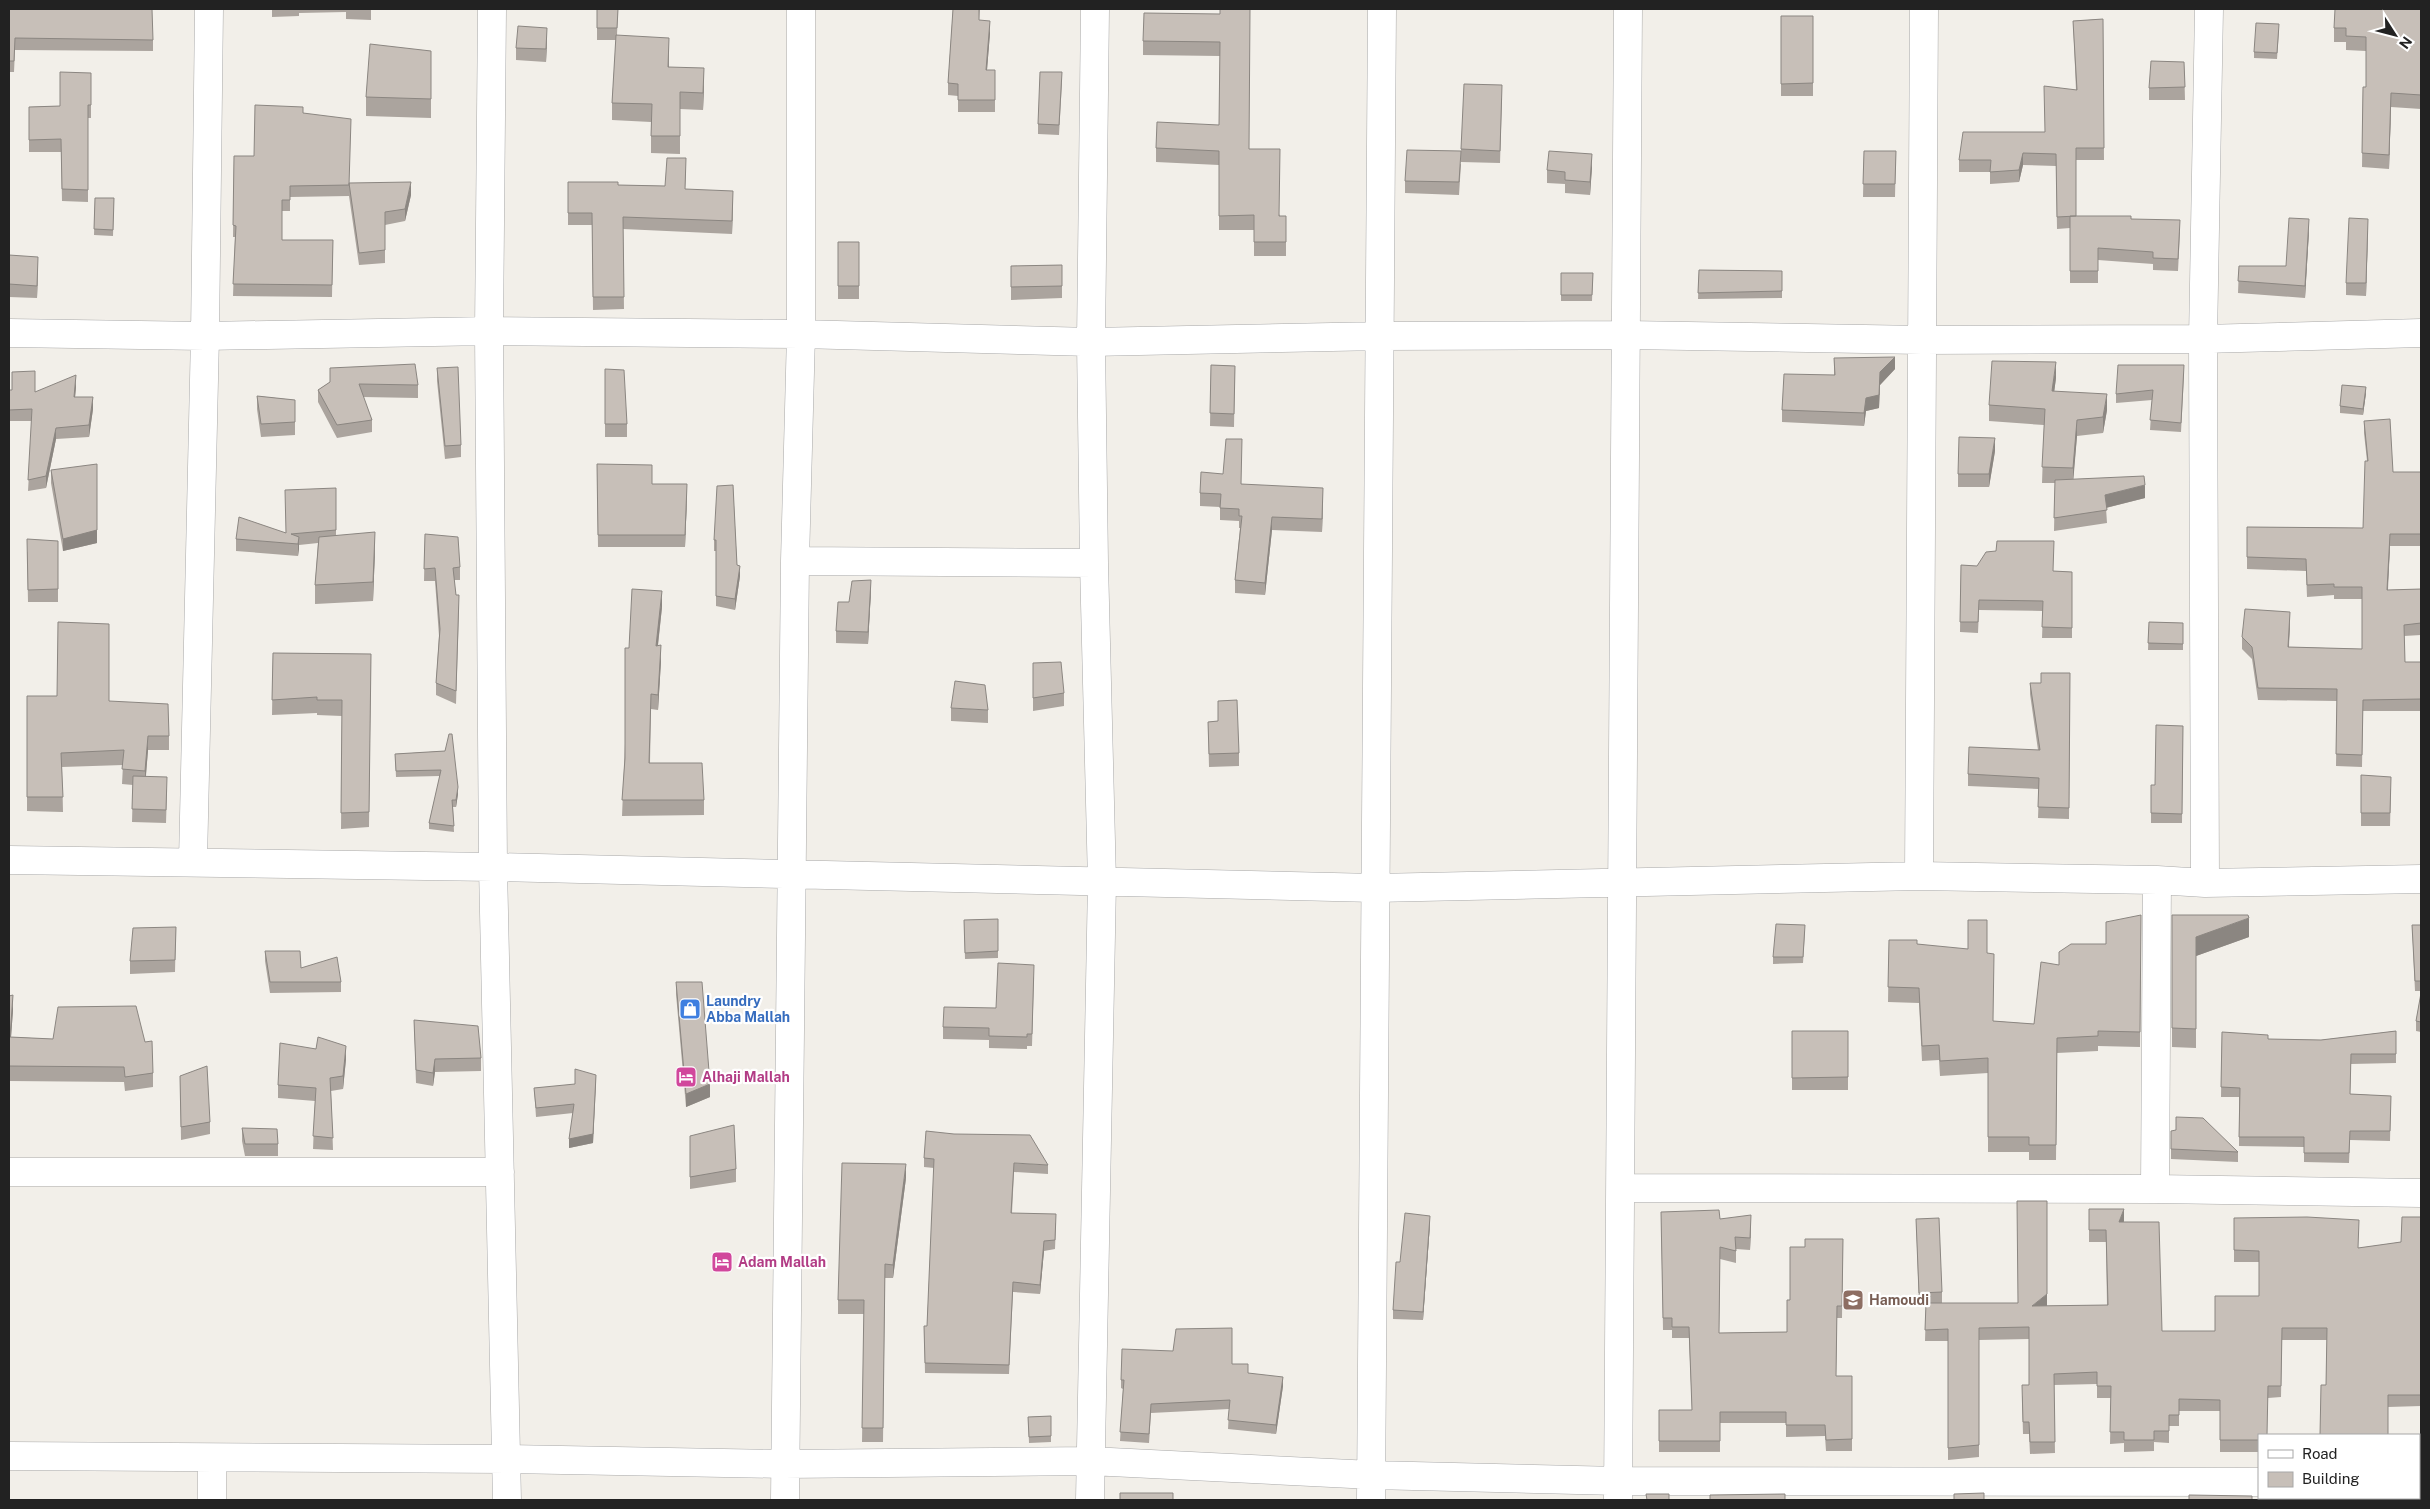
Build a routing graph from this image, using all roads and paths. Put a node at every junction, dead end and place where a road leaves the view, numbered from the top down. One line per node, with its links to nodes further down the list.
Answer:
1 (209, 9): 14 (street)
2 (492, 9): 9 (street)
3 (801, 9): 12 (street)
4 (1095, 9): 18 (street)
5 (1382, 9): 15 (street)
6 (1628, 9): 13 (street)
7 (1924, 9): 17 (street)
8 (2208, 9): 16 (street)
9 (489, 331): 12 (street); 14 (street); 23 (street)
10 (9, 333): 14 (street)
11 (2421, 333): 16 (street)
12 (801, 334): 18 (street); 19 (street)
13 (1627, 335): 15 (street); 17 (street); 28 (street)
14 (206, 336): 22 (street)
15 (1381, 336): 18 (street); 31 (street)
16 (2203, 339): 17 (street); 30 (street)
17 (1922, 340): 25 (street)
18 (1091, 342): 20 (street)
19 (795, 561): 20 (street); 24 (street)
20 (1094, 563): 29 (street)
21 (9, 860): 22 (street)
22 (193, 861): 23 (street)
23 (493, 867): 24 (street); 33 (street)
24 (792, 875): 29 (street); 41 (street)
25 (1919, 876): 27 (street); 28 (street)
26 (2421, 879): 30 (street)
27 (2157, 880): 30 (street); 35 (street)
28 (1624, 881): 31 (street); 34 (street)
29 (1102, 882): 31 (street); 40 (street)
30 (2205, 883)
31 (1375, 888): 43 (street)
32 (9, 1172): 33 (street)
33 (500, 1172): 39 (street)
34 (1622, 1188): 35 (street); 44 (street)
35 (2154, 1189): 36 (street)
36 (2421, 1193)
37 (9, 1456): 38 (street)
38 (212, 1458): 39 (street); 46 (street)
39 (507, 1459): 41 (street); 47 (street)
40 (1090, 1462): 41 (street); 43 (street); 49 (street)
41 (784, 1464): 48 (street)
42 (2258, 1482): 45 (street)
43 (1372, 1488): 44 (street)
44 (1618, 1491): 45 (street)
45 (1878, 1491)
46 (212, 1500)
47 (507, 1500)
48 (785, 1500)
49 (1090, 1500)

